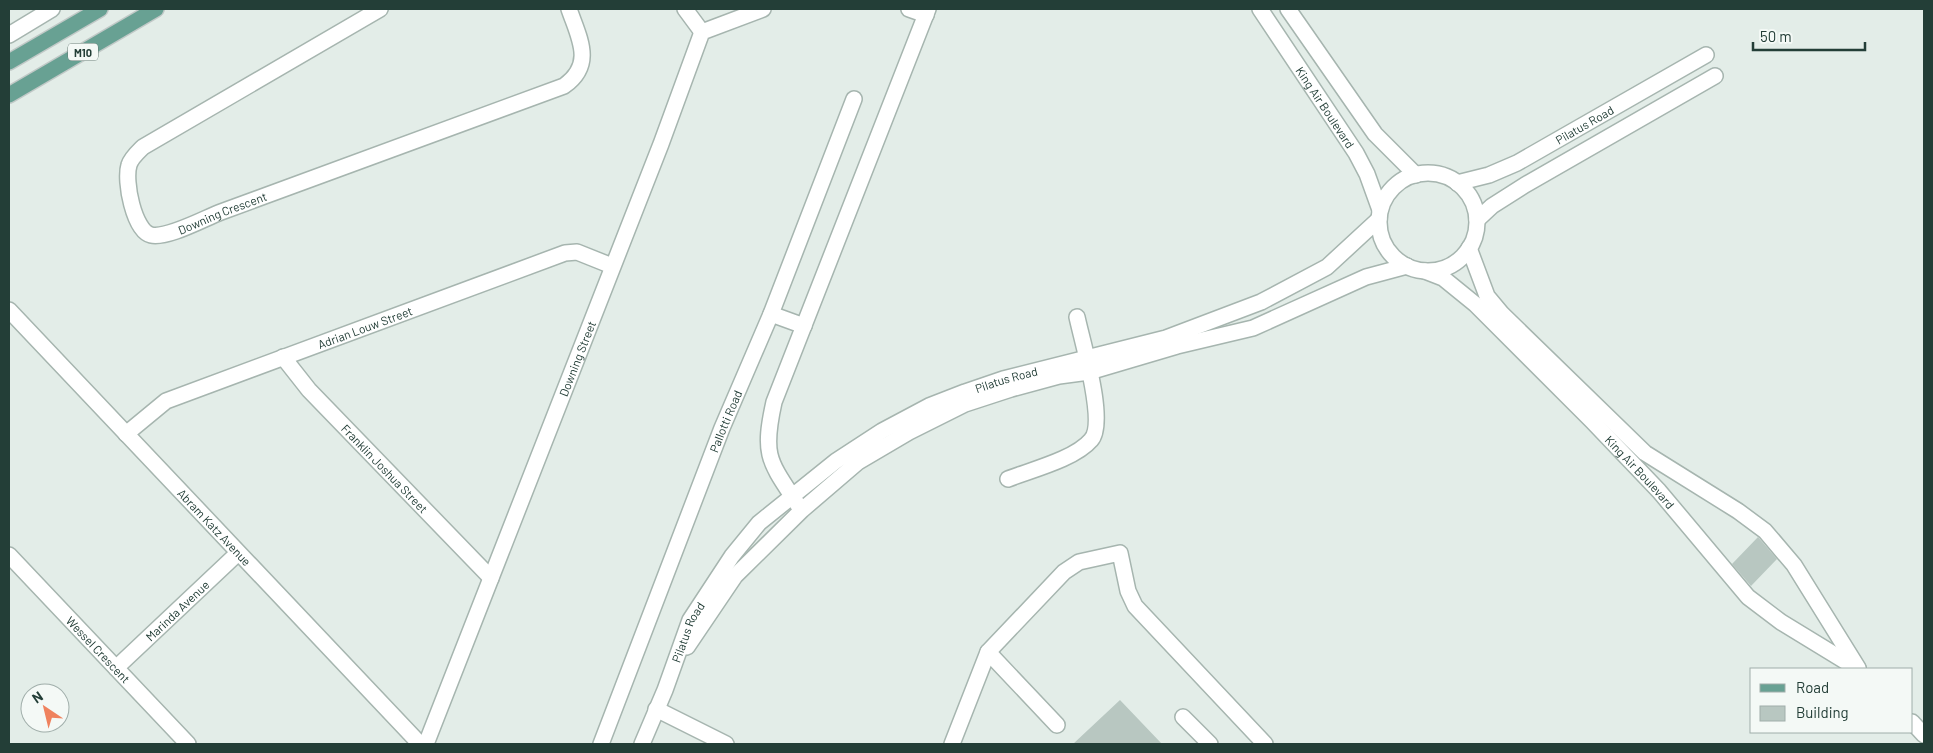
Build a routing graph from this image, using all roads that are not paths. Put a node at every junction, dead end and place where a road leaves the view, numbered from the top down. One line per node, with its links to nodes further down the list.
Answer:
1 (52, 9): 13 (street)
2 (100, 9): 15 (main road, M10)
3 (156, 9): 17 (main road, M10)
4 (380, 9): 5 (street, Downing Crescent)
5 (569, 9)
6 (685, 9): 12 (street)
7 (763, 9): 12 (street)
8 (909, 9): 11 (street)
9 (1260, 9): 21 (street, King Air Boulevard)
10 (1288, 9): 19 (street, King Air Boulevard)
11 (927, 12): 30 (street)
12 (702, 32): 24 (street, Downing Street)
13 (9, 35)
14 (1706, 55): 20 (street, Pilatus Road)
15 (9, 62)
16 (1715, 76): 22 (street, Pilatus Road)
17 (9, 95)
18 (854, 99): 28 (street, Pallotti Road)
19 (1416, 174): 20 (street); 21 (street)
20 (1457, 183): 22 (street)
21 (1379, 215): 25 (street); 32 (street, Pilatus Road)
22 (1477, 220): 23 (street)
23 (1469, 248): 26 (street); 44 (street, King Air Boulevard)
24 (612, 266): 31 (street, Adrian Louw Street); 39 (street, Downing Street)
25 (1407, 266): 26 (street); 32 (street, Pilatus Road)
26 (1425, 271): 43 (street, King Air Boulevard)
27 (9, 310): 33 (street, Abram Katz Avenue)
28 (770, 314): 30 (street); 53 (street, Pallotti Road)
29 (1077, 317): 32 (street)
30 (804, 326): 35 (street)
31 (283, 357): 33 (street, Adrian Louw Street); 39 (street, Franklin Joshua Street)
32 (1087, 365): 34 (street); 35 (street, Pilatus Road); 36 (street, Pilatus Road)
33 (126, 434): 37 (street, Abram Katz Avenue)
34 (1008, 479)
35 (792, 496): 36 (street); 41 (street, Pilatus Road)
36 (802, 510): 41 (street, Pilatus Road)
37 (238, 552): 42 (street, Marinda Avenue); 51 (street, Abram Katz Avenue)
38 (9, 555): 42 (street, Wessel Crescent)
39 (491, 578): 52 (street, Downing Street)
40 (988, 652): 48 (street); 56 (street); 58 (street)
41 (676, 663): 45 (street)
42 (116, 668): 50 (street, Wessel Crescent)
43 (1856, 668)
44 (1857, 668)
45 (656, 709): 54 (street); 55 (street)
46 (1183, 717): 57 (street)
47 (1913, 723): 49 (street)
48 (1057, 726)
49 (1924, 735)
50 (188, 744)
51 (420, 744)
52 (426, 744)
53 (601, 744)
54 (642, 744)
55 (726, 744)
56 (952, 744)
57 (1210, 744)
58 (1264, 744)

